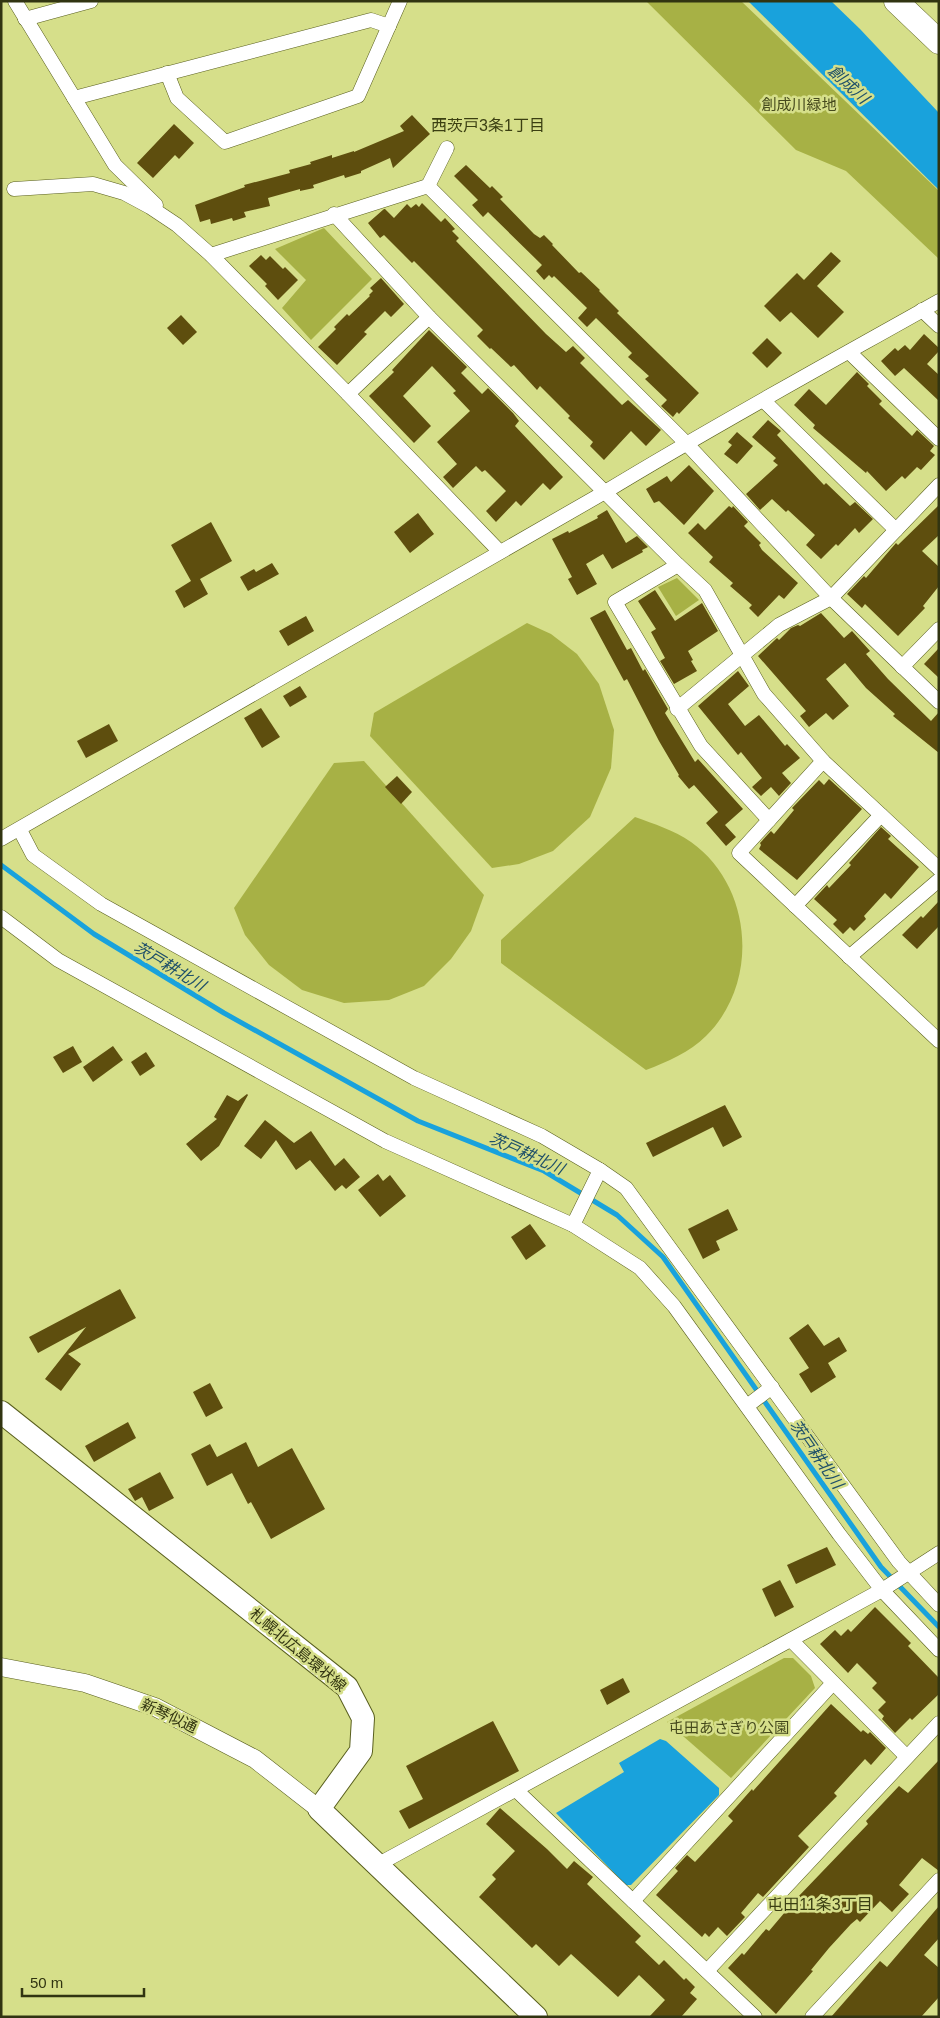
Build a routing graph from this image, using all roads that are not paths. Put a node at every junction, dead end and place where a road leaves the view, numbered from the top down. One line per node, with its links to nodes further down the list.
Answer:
1 (15, 1): 5 (street)
2 (91, 1): 5 (street)
3 (400, 1): 6 (street)
4 (896, 1): 7 (highway)
5 (25, 19): 9 (street)
6 (389, 26): 8 (street); 8 (street)
7 (939, 42)
8 (168, 73): 9 (street)
9 (74, 98): 14 (street)
10 (447, 148): 11 (street)
11 (428, 186): 13 (street); 24 (street)
12 (14, 189): 14 (street)
13 (334, 214): 15 (street); 18 (street)
14 (177, 225): 15 (street)
15 (211, 255): 21 (street)
16 (939, 301): 17 (street)
17 (922, 310): 19 (street); 20 (street)
18 (429, 317): 21 (street); 26 (street)
19 (939, 326)
20 (849, 352): 22 (street); 23 (street)
21 (348, 394): 28 (street)
22 (764, 401): 24 (street); 27 (street)
23 (939, 439)
24 (686, 443): 26 (street); 30 (street)
25 (939, 485): 27 (street)
26 (605, 492): 28 (street); 29 (street)
27 (896, 530): 30 (street)
28 (500, 552): 39 (street)
29 (678, 565): 32 (street); 35 (street)
30 (831, 598): 32 (street); 33 (street)
31 (939, 629): 33 (street)
32 (742, 655): 35 (street); 36 (street)
33 (902, 667): 34 (street)
34 (939, 702)
35 (677, 709): 38 (street)
36 (823, 761): 37 (street); 38 (street)
37 (882, 816): 41 (street); 43 (street)
38 (769, 820): 43 (street)
39 (20, 830): 40 (street); 47 (street)
40 (1, 839)
41 (939, 869)
42 (939, 880): 45 (street)
43 (795, 906): 45 (street)
44 (1, 917): 48 (street)
45 (849, 957): 46 (street)
46 (939, 1041)
47 (600, 1170): 48 (street); 49 (street)
48 (573, 1225): 50 (street)
49 (769, 1390): 50 (street); 53 (street)
50 (750, 1404): 53 (street)
51 (1, 1412): 62 (main road, 札幌北広島環状線)
52 (939, 1553): 53 (street)
53 (896, 1582): 54 (street); 55 (street); 56 (street)
54 (939, 1605)
55 (791, 1640): 58 (street); 61 (street)
56 (939, 1650)
57 (1, 1667): 62 (street, 新琴似通)
58 (833, 1683): 60 (street); 65 (street)
59 (939, 1723): 60 (street)
60 (906, 1756): 66 (street)
61 (516, 1790): 63 (street); 65 (street)
62 (319, 1809): 63 (main road)
63 (377, 1865): 67 (main road)
64 (939, 1880): 69 (street)
65 (633, 1901): 66 (street)
66 (707, 1971): 68 (street)
67 (536, 2017)
68 (755, 2017)
69 (812, 2017)

